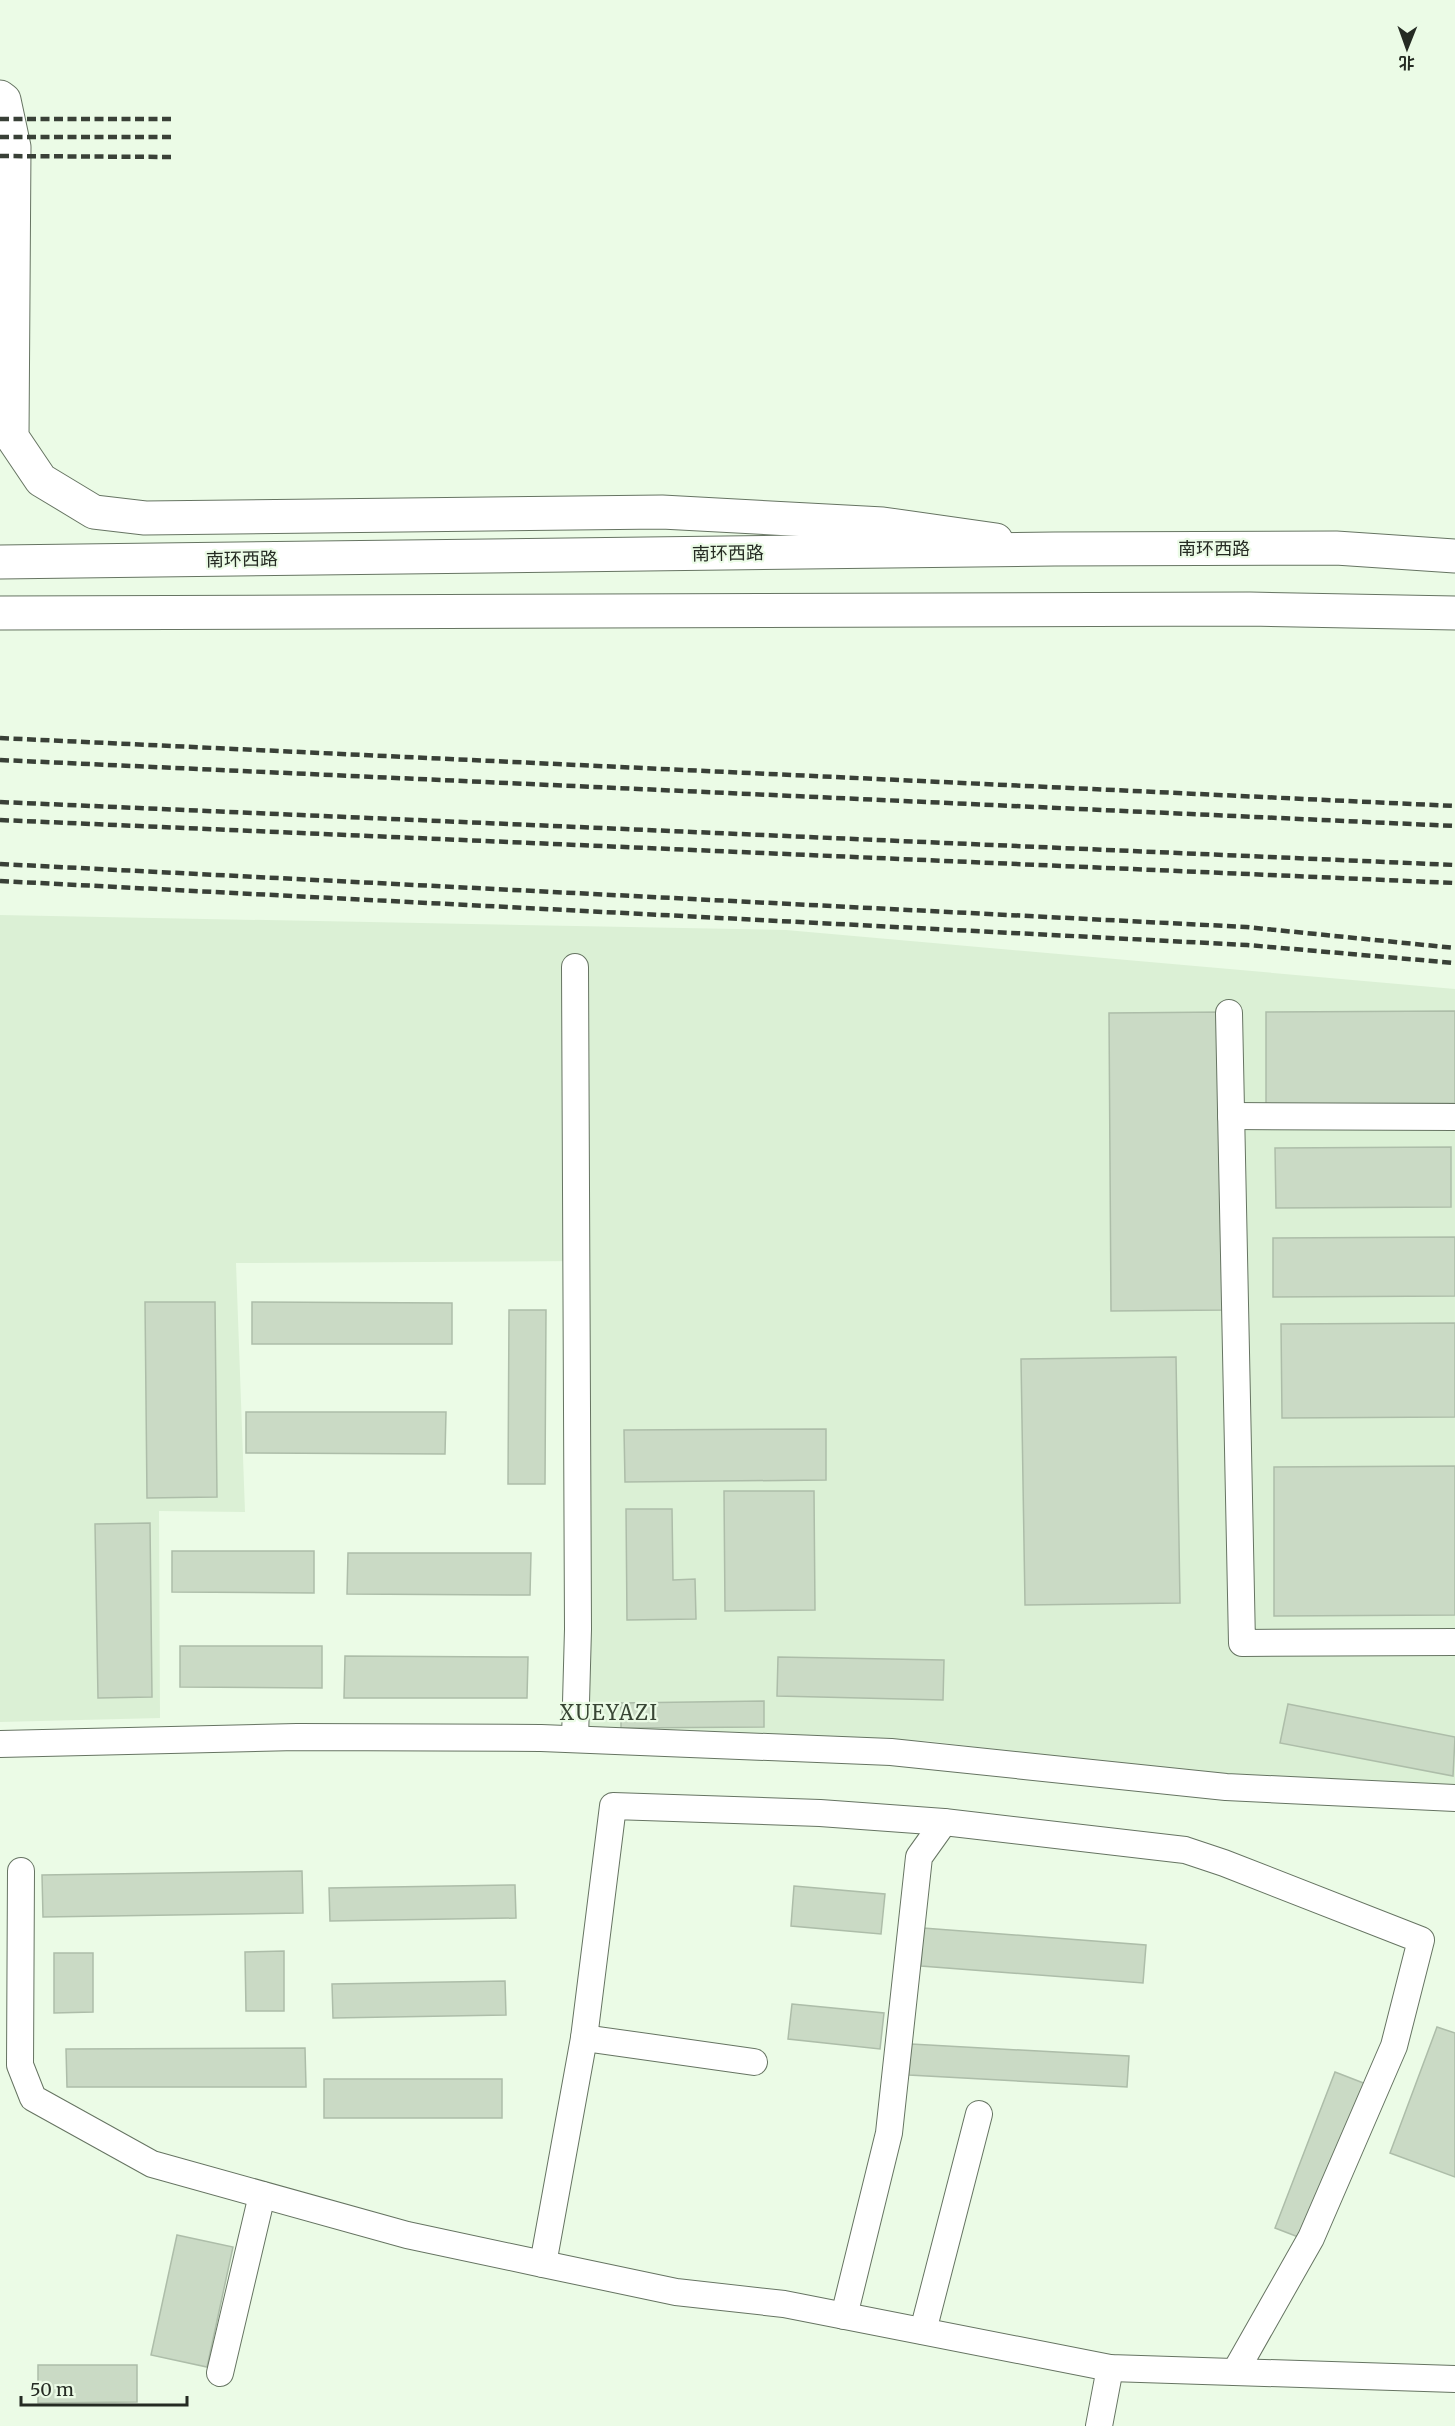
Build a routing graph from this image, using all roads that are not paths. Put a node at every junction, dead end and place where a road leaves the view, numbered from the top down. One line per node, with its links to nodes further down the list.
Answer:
1 (0, 97): 2 (main road)
2 (1054, 549): 3 (main road, 南环西路); 4 (main road, 南环西路)
3 (1455, 556)
4 (1, 562)
5 (1, 613): 6 (main road)
6 (1455, 613)
7 (575, 967): 12 (street)
8 (1229, 1013): 9 (street)
9 (1231, 1116): 10 (street); 11 (street)
10 (1455, 1116)
11 (1455, 1642)
12 (575, 1739): 13 (street); 14 (street)
13 (0, 1744)
14 (1455, 1798)
15 (944, 1822): 17 (street); 22 (street); 25 (street)
16 (21, 1872): 20 (street)
17 (584, 2038): 18 (street); 21 (street)
18 (754, 2062)
19 (980, 2114): 23 (street)
20 (262, 2195): 21 (street); 26 (street)
21 (543, 2264): 22 (street)
22 (844, 2316): 23 (street)
23 (923, 2331): 24 (street)
24 (1110, 2368): 25 (street); 28 (street)
25 (1235, 2372): 27 (street)
26 (220, 2373)
27 (1455, 2379)
28 (1099, 2426)

